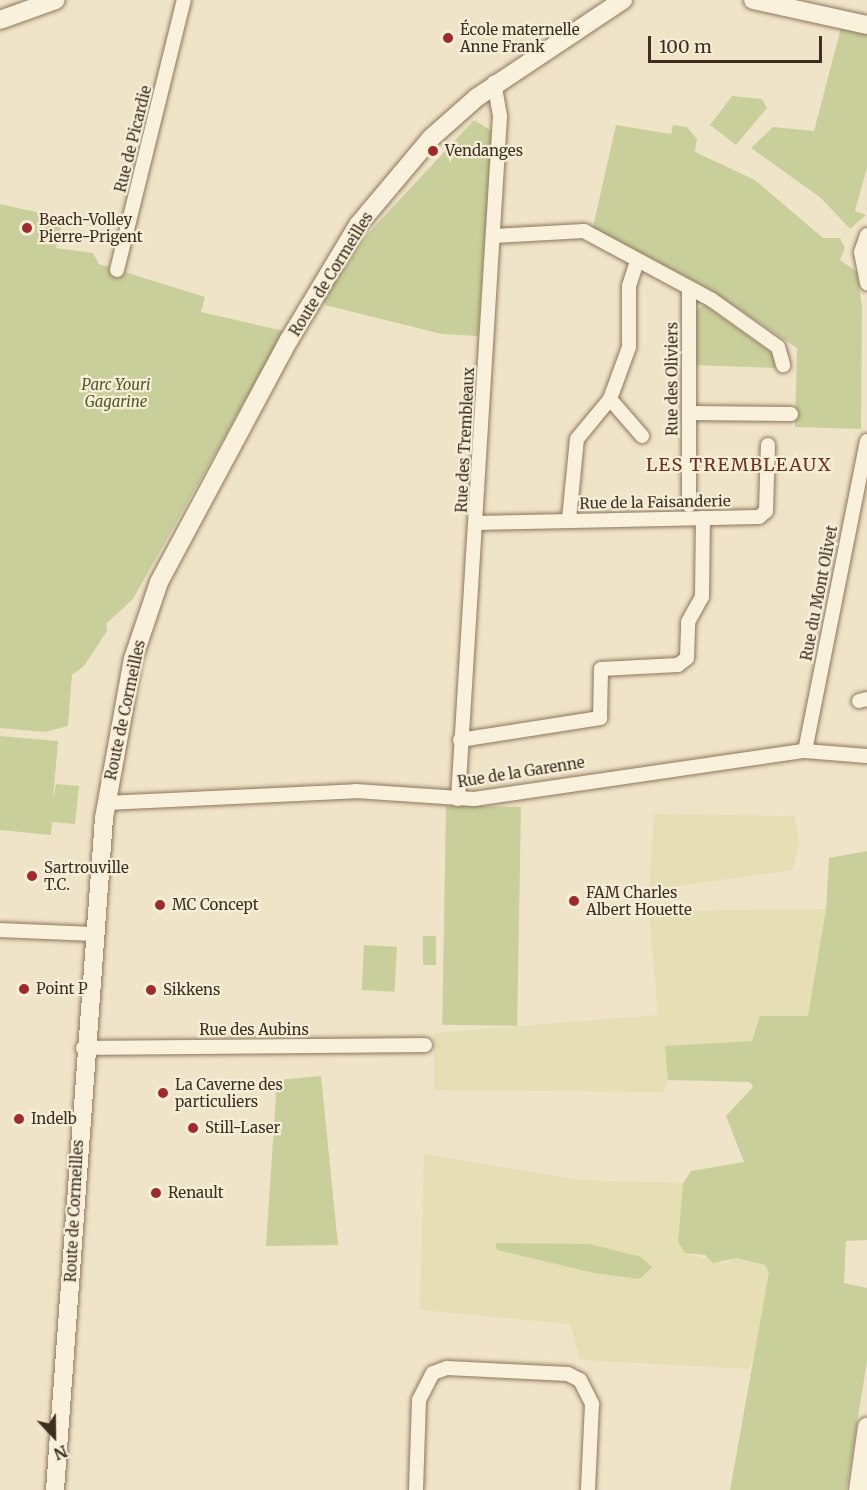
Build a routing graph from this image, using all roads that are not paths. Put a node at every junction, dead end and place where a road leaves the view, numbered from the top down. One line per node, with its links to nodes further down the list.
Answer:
1 (56, 0): 7 (main road)
2 (173, 0): 6 (street)
3 (184, 0): 6 (street, Rue de Picardie)
4 (622, 0): 9 (main road, Route de Cormeilles)
5 (753, 0): 8 (main road)
6 (180, 16): 13 (street, Rue de Picardie)
7 (0, 20)
8 (867, 25)
9 (494, 83): 11 (street, Rue des Trembleaux); 31 (main road, Route de Cormeilles)
10 (867, 235): 14 (street)
11 (494, 236): 12 (street); 26 (street, Rue des Trembleaux)
12 (637, 261): 15 (street); 17 (street)
13 (117, 270)
14 (867, 283)
15 (689, 290): 16 (street); 18 (street, Rue des Oliviers)
16 (783, 364)
17 (610, 399): 20 (street); 25 (street)
18 (689, 413): 19 (street); 23 (street, Rue des Oliviers)
19 (791, 414)
20 (642, 436)
21 (867, 441): 28 (street, Rue du Mont Olivet)
22 (768, 445): 24 (street, Rue de la Faisanderie)
23 (689, 505)
24 (703, 518): 25 (street, Rue de la Faisanderie); 27 (street)
25 (569, 519): 26 (street, Rue de la Faisanderie)
26 (476, 522): 27 (street, Rue des Trembleaux)
27 (460, 740): 30 (street, Rue des Trembleaux)
28 (805, 751): 29 (street, Rue de la Garenne); 30 (street, Rue de la Garenne)
29 (867, 756)
30 (458, 799): 31 (street, Rue de la Garenne)
31 (106, 803): 33 (main road, Route de Cormeilles)
32 (0, 930): 33 (street)
33 (93, 934): 35 (main road, Route de Cormeilles)
34 (425, 1045): 35 (street, Rue des Aubins)
35 (83, 1048): 37 (main road, Route de Cormeilles)
36 (867, 1427): 40 (main road)
37 (55, 1490)
38 (416, 1490): 39 (street)
39 (588, 1490)
40 (858, 1490)

